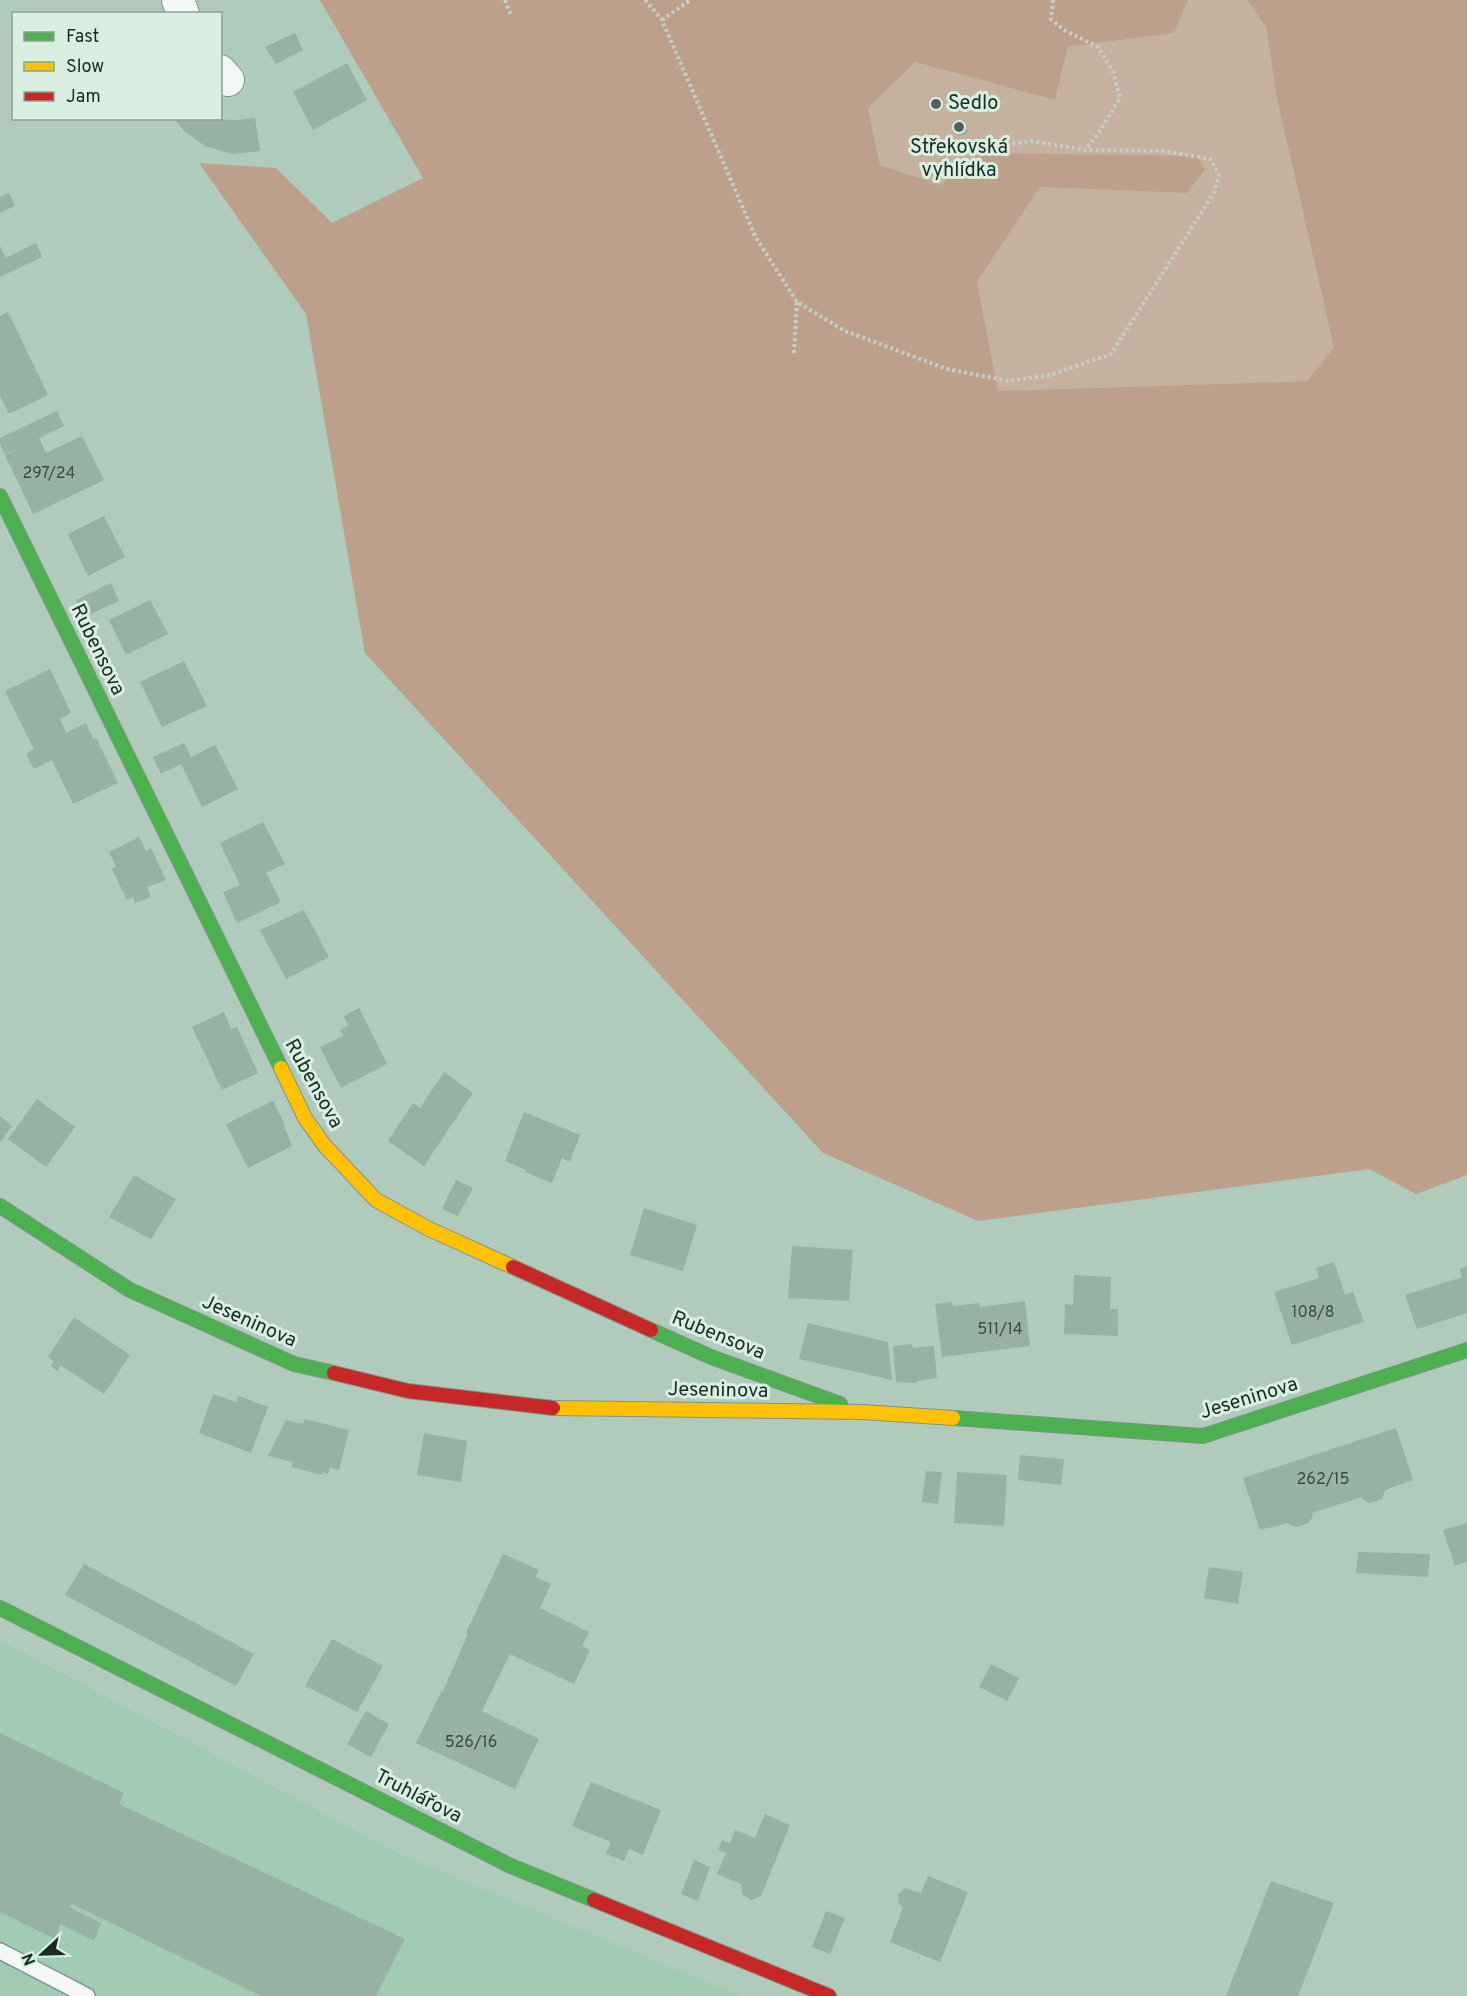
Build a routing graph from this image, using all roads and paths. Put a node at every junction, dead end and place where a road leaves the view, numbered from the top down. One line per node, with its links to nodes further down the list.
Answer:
1 (505, 0): 5 (path)
2 (645, 0): 6 (path)
3 (690, 0): 6 (path)
4 (1053, 0): 7 (path)
5 (511, 16)
6 (662, 20): 9 (path)
7 (1085, 150): 8 (path); 9 (path)
8 (961, 152)
9 (797, 302): 10 (path)
10 (794, 353)
11 (0, 496): 14 (street, Rubensova)
12 (0, 1206): 14 (street, Jeseninova)
13 (1467, 1350): 14 (street, Jeseninova)
14 (863, 1412)
15 (0, 1608): 18 (street, Truhlářova)
16 (0, 1951): 17 (lane)
17 (87, 1996)
18 (829, 1996)

